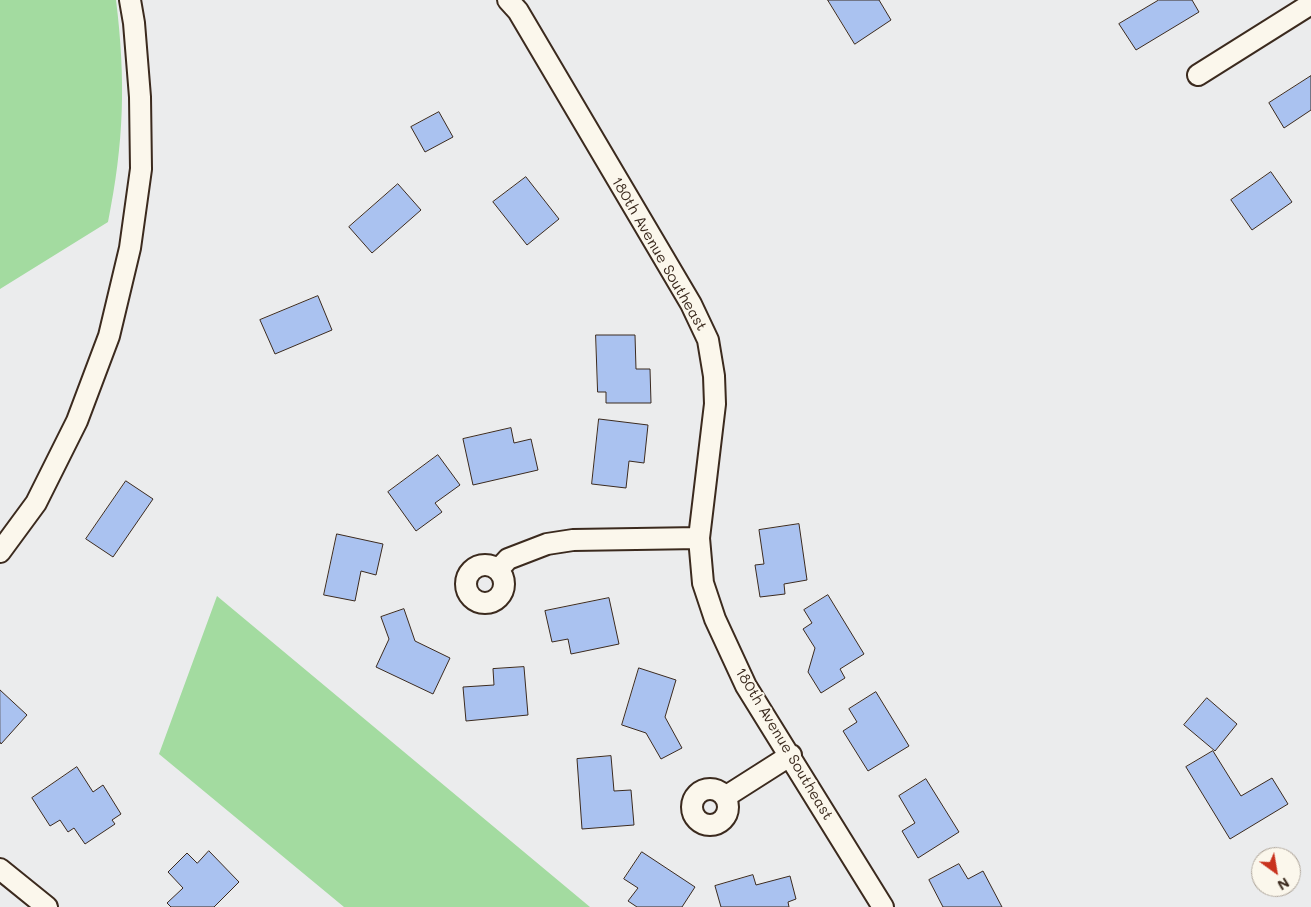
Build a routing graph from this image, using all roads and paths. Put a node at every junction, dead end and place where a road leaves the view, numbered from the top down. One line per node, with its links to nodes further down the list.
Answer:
1 (130, 0): 6 (street)
2 (508, 0): 5 (street, 180th Avenue Southeast)
3 (1311, 4): 4 (street)
4 (1198, 75)
5 (699, 538): 7 (street); 8 (street, 180th Avenue Southeast)
6 (0, 552)
7 (498, 570)
8 (791, 755): 9 (street); 12 (street, 180th Avenue Southeast)
9 (725, 798)
10 (0, 869): 11 (street)
11 (47, 907)
12 (883, 907)

